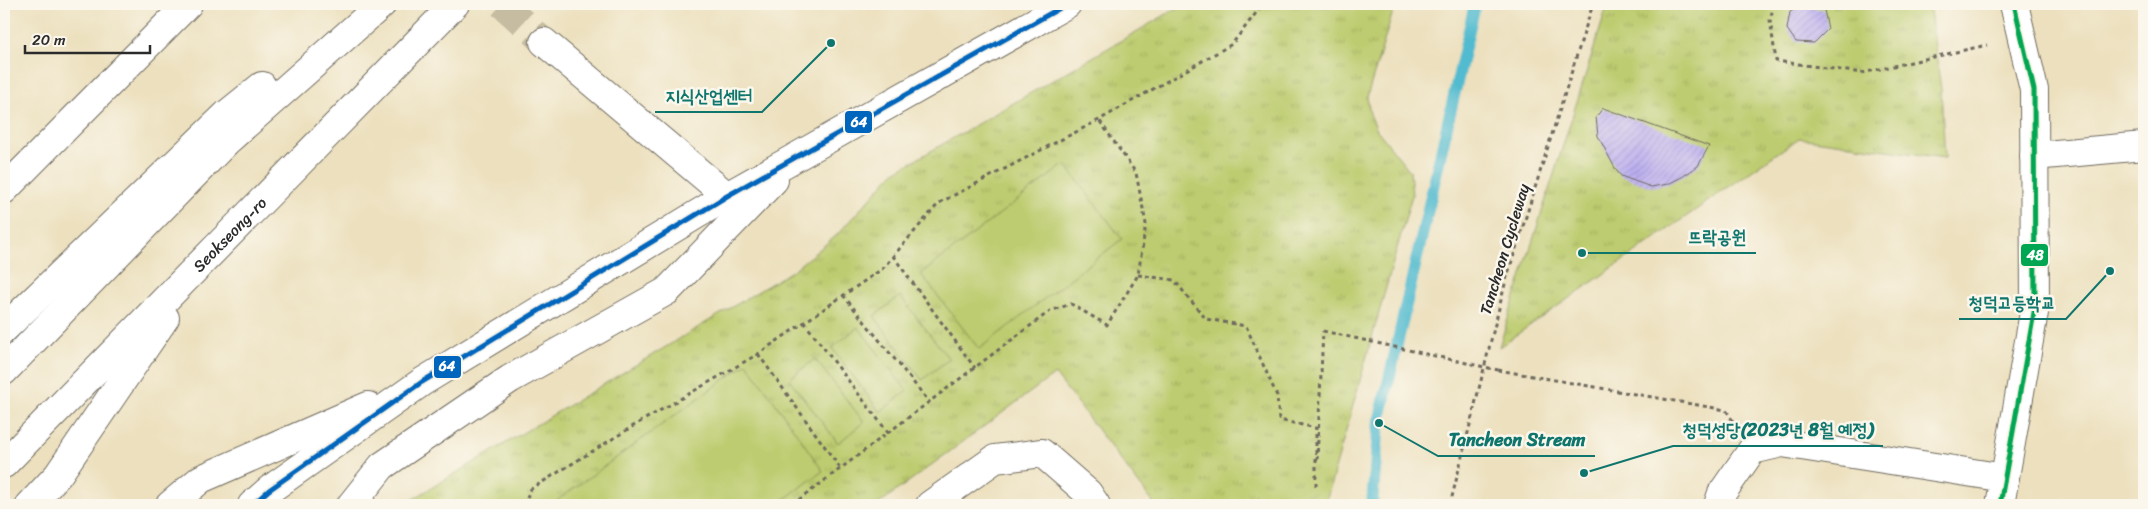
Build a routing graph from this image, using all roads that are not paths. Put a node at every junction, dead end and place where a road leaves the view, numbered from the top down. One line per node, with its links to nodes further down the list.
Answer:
1 (188, 4): 11 (main road)
2 (361, 4): 14 (main road)
3 (382, 4): 15 (main road)
4 (455, 4): 13 (main road, Seokseong-ro)
5 (1068, 4): 10 (main road)
6 (2014, 4): 9 (main road)
7 (544, 42): 12 (main road)
8 (2144, 146): 9 (main road)
9 (2034, 156): 19 (main road)
10 (794, 159): 12 (main road); 18 (main road)
11 (4, 190)
12 (727, 196): 16 (main road)
13 (206, 257): 17 (main road, Seokseong-ro); 20 (main road)
14 (4, 329)
15 (4, 372)
16 (422, 382): 21 (main road); 22 (main road)
17 (4, 464)
18 (382, 466): 23 (main road); 24 (main road)
19 (2004, 478): 27 (main road); 28 (main road)
20 (30, 505)
21 (170, 505)
22 (252, 505)
23 (342, 505)
24 (351, 505)
25 (930, 505): 26 (main road)
26 (1096, 505)
27 (1718, 505)
28 (2000, 505)

